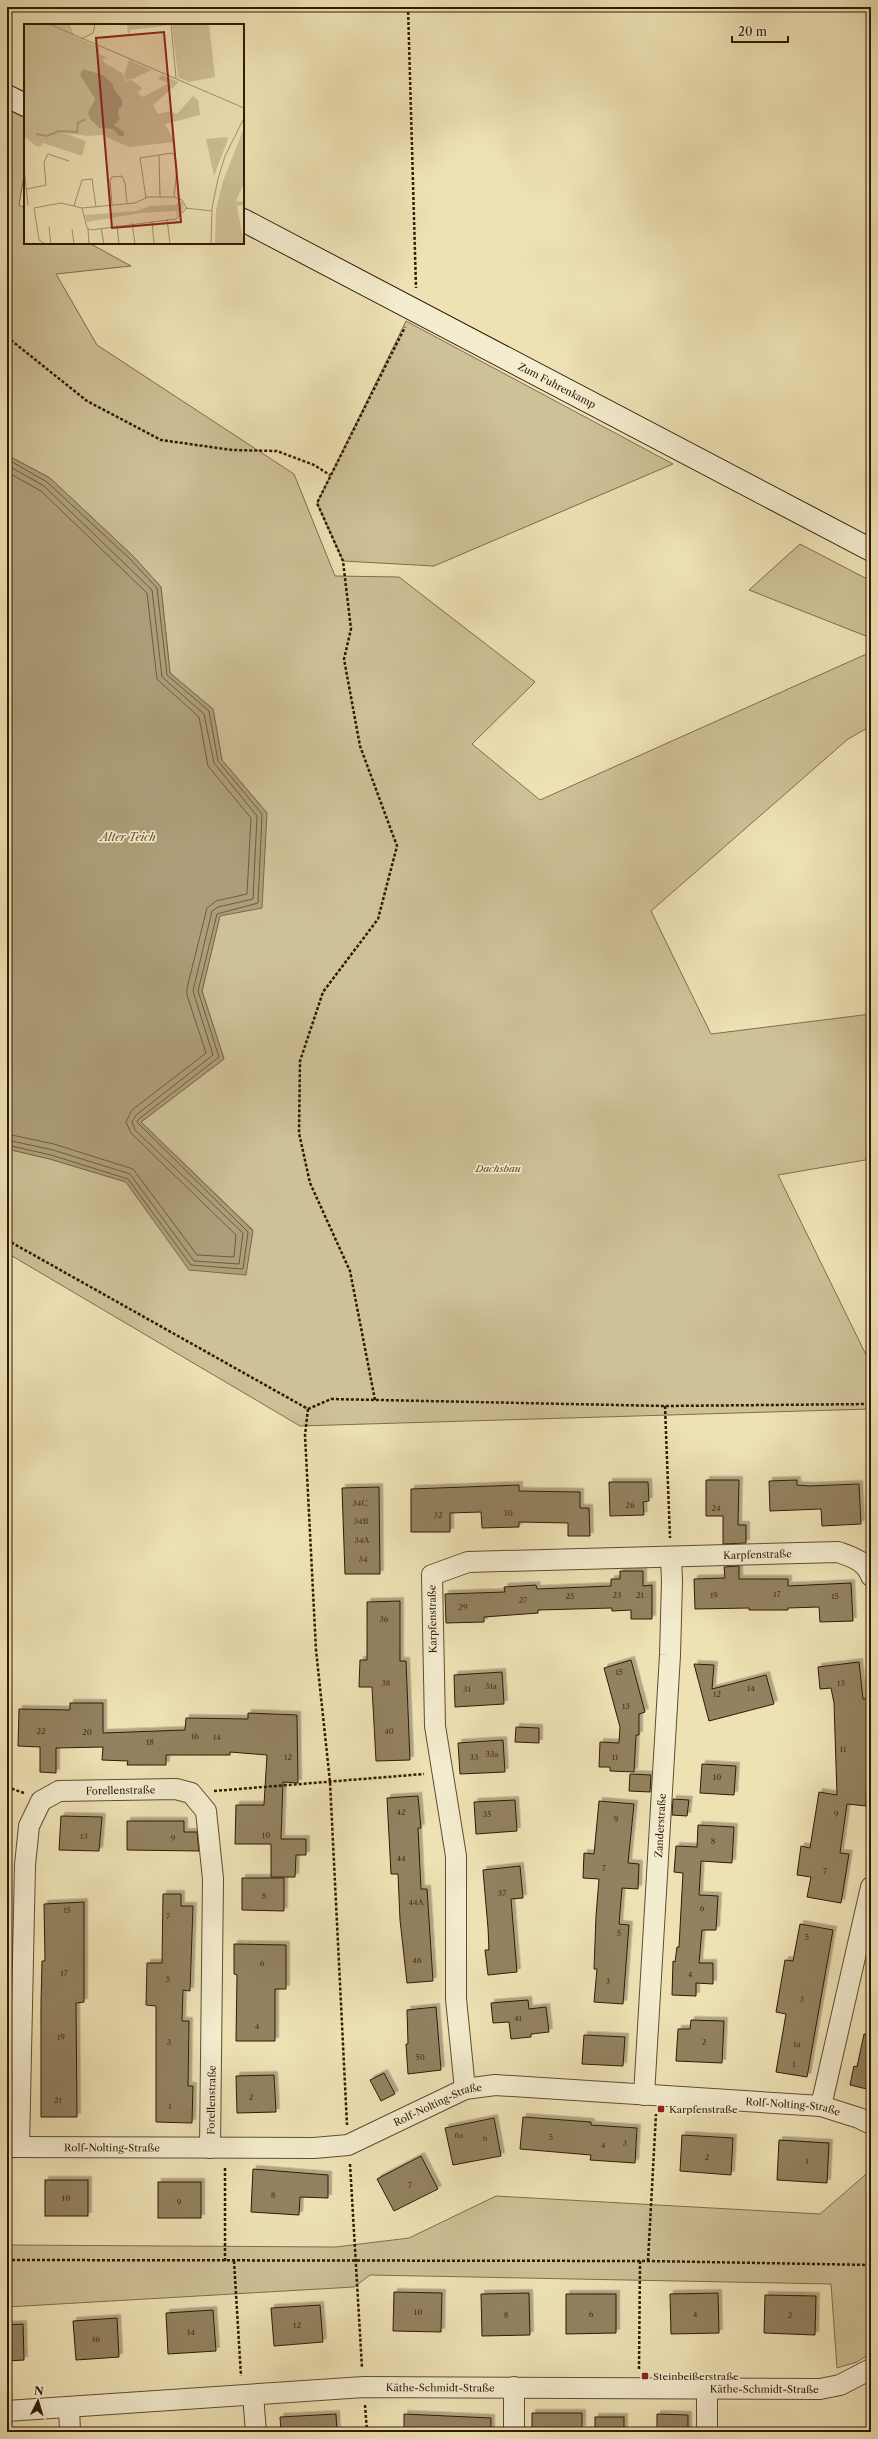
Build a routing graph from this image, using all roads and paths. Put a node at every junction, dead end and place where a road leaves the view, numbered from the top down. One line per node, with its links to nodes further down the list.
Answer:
1 (408, 7): 5 (path)
2 (7, 96): 3 (street)
3 (24, 104)
4 (244, 221): 5 (street, Zum Fuhrenkamp)
5 (414, 310): 7 (path); 8 (street, Zum Fuhrenkamp)
6 (7, 337): 7 (path)
7 (331, 475): 10 (path)
8 (871, 550)
9 (7, 1240): 13 (path)
10 (375, 1400): 12 (path); 13 (path)
11 (871, 1404): 12 (path)
12 (665, 1406): 14 (path)
13 (308, 1409): 17 (path)
14 (671, 1557): 15 (street, Karpfenstraße); 16 (street, Karpfenstraße); 21 (street, Zanderstraße)
15 (871, 1576)
16 (442, 1773): 17 (path); 20 (street, Karpfenstraße)
17 (330, 1782): 18 (path); 24 (path)
18 (192, 1793): 25 (street, Forellenstraße); 26 (street, Forellenstraße)
19 (871, 1887): 22 (street)
20 (465, 2089): 21 (street, Rolf-Nolting-Straße); 24 (street, Rolf-Nolting-Straße)
21 (651, 2095): 22 (street, Rolf-Nolting-Straße); 31 (path)
22 (821, 2106): 23 (street, Rolf-Nolting-Straße)
23 (871, 2124)
24 (348, 2145): 26 (street, Rolf-Nolting-Straße); 32 (path)
25 (13, 2147): 26 (street, Rolf-Nolting-Straße)
26 (218, 2148): 28 (path)
27 (7, 2260): 28 (path)
28 (225, 2261): 29 (path)
29 (234, 2261): 32 (path); 39 (path)
30 (640, 2261): 31 (path); 32 (path); 37 (path)
31 (648, 2261): 33 (path)
32 (356, 2262): 36 (path)
33 (871, 2265)
34 (871, 2369): 38 (street, Käthe-Schmidt-Straße)
35 (514, 2386): 36 (street, Käthe-Schmidt-Straße); 37 (street, Käthe-Schmidt-Straße); 45 (street)
36 (364, 2387): 39 (street, Käthe-Schmidt-Straße); 44 (path)
37 (638, 2388): 38 (street, Käthe-Schmidt-Straße)
38 (707, 2389): 46 (street)
39 (248, 2395): 40 (street, Käthe-Schmidt-Straße); 43 (street)
40 (69, 2407): 41 (street, Käthe-Schmidt-Straße); 42 (street)
41 (7, 2411)
42 (70, 2432)
43 (256, 2432)
44 (366, 2432)
45 (514, 2432)
46 (707, 2432)

